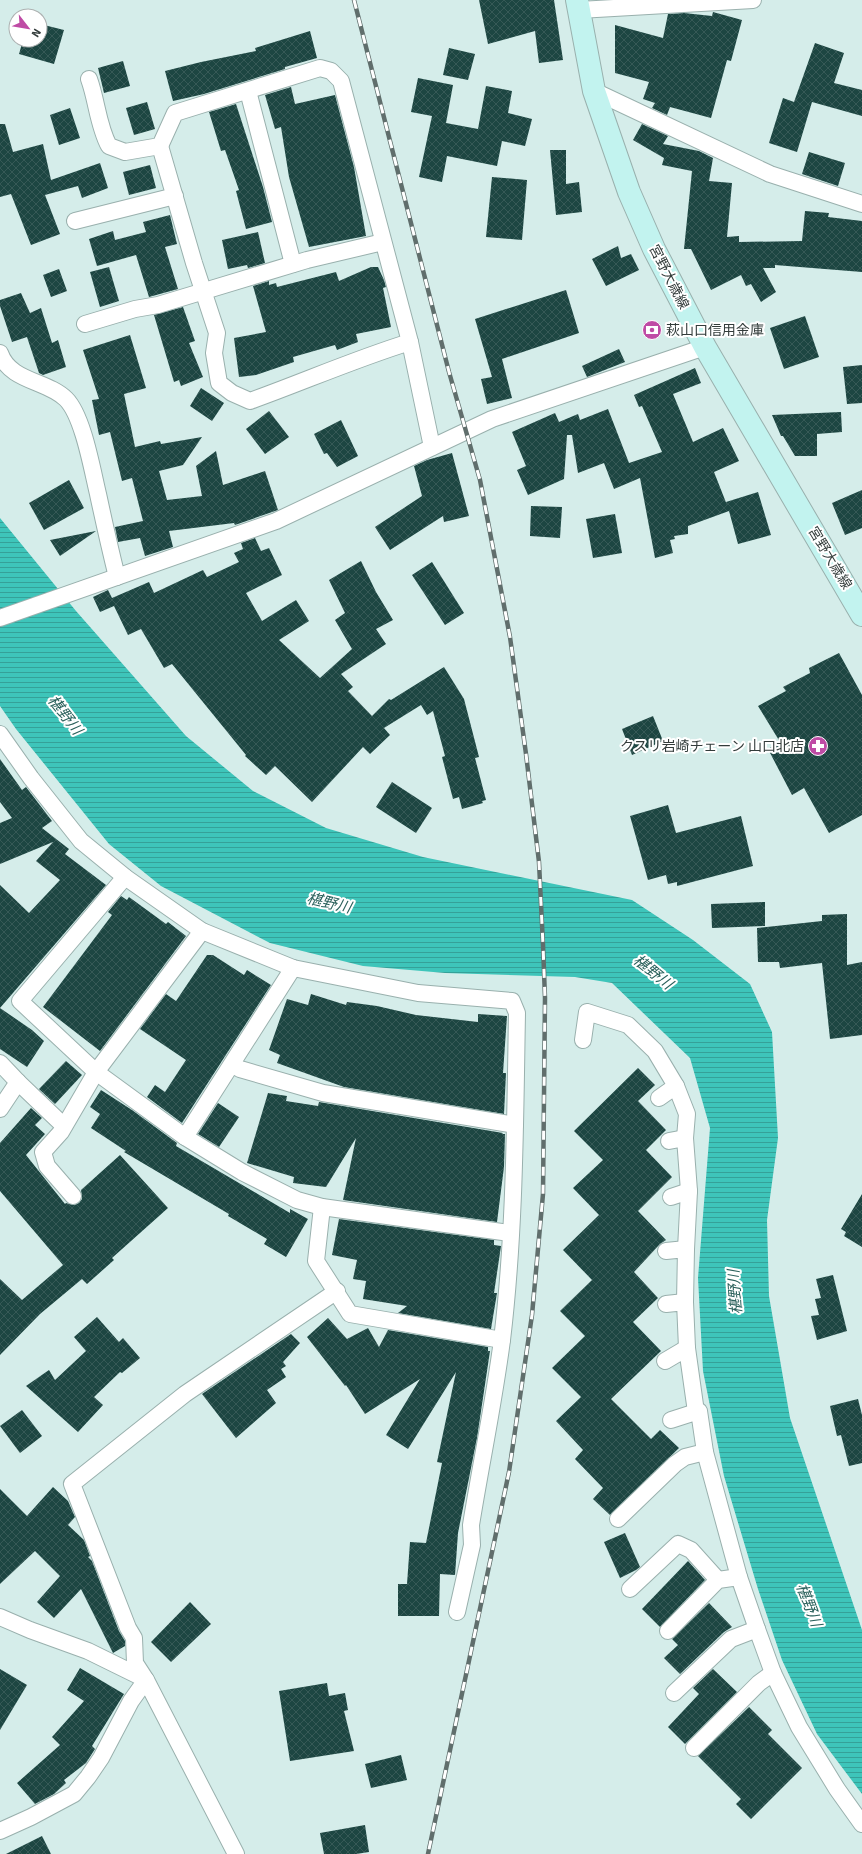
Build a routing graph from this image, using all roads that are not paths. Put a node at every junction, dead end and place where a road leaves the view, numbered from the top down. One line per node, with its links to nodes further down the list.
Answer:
1 (753, 0): 2 (street)
2 (578, 5): 5 (main road, 宮野大歳線)
3 (89, 79): 6 (street)
4 (248, 91): 6 (street); 10 (street); 11 (street)
5 (594, 91): 8 (street); 15 (main road, 宮野大歳線)
6 (160, 146): 7 (street)
7 (175, 196): 9 (street); 12 (street)
8 (862, 204)
9 (75, 221)
10 (383, 242): 11 (street); 14 (street)
11 (293, 264): 12 (street)
12 (204, 290): 13 (street); 14 (street)
13 (85, 324)
14 (410, 342): 17 (street)
15 (705, 347): 17 (street); 19 (main road, 宮野大歳線)
16 (0, 353): 18 (street)
17 (432, 447): 18 (street)
18 (116, 577): 20 (street)
19 (860, 607)
20 (0, 618)
21 (0, 734): 22 (street)
22 (125, 877): 23 (street); 28 (street)
23 (202, 931): 24 (street); 28 (street)
24 (293, 968): 27 (street); 33 (street)
25 (583, 1040): 30 (street)
26 (0, 1063): 29 (street)
27 (233, 1065): 33 (street); 35 (street)
28 (96, 1072): 34 (street); 35 (street)
29 (18, 1082): 32 (street); 34 (street)
30 (676, 1086): 31 (street); 36 (street)
31 (659, 1098)
32 (0, 1109)
33 (515, 1125): 42 (street)
34 (64, 1126): 39 (street)
35 (185, 1137): 41 (street)
36 (685, 1138): 37 (street); 38 (street)
37 (669, 1141)
38 (689, 1191): 40 (street); 43 (street)
39 (72, 1196)
40 (671, 1197)
41 (322, 1206): 42 (street); 45 (street)
42 (510, 1233): 48 (street)
43 (686, 1249): 44 (street); 46 (street)
44 (666, 1251)
45 (337, 1291): 48 (street); 63 (street)
46 (685, 1302): 47 (street); 49 (street)
47 (666, 1304)
48 (502, 1340): 58 (street)
49 (687, 1348): 50 (street); 51 (street)
50 (665, 1361)
51 (696, 1412): 52 (street); 53 (street)
52 (671, 1420)
53 (705, 1452): 54 (street); 55 (street)
54 (618, 1519)
55 (739, 1577): 56 (street); 60 (street)
56 (718, 1580): 57 (street); 61 (street)
57 (630, 1589)
58 (457, 1612)
59 (0, 1617): 63 (street)
60 (757, 1629): 62 (street); 64 (street)
61 (668, 1631)
62 (774, 1673): 65 (street); 66 (street)
63 (146, 1680): 67 (street); 68 (street)
64 (674, 1693)
65 (694, 1748)
66 (862, 1824)
67 (0, 1831)
68 (236, 1854)

